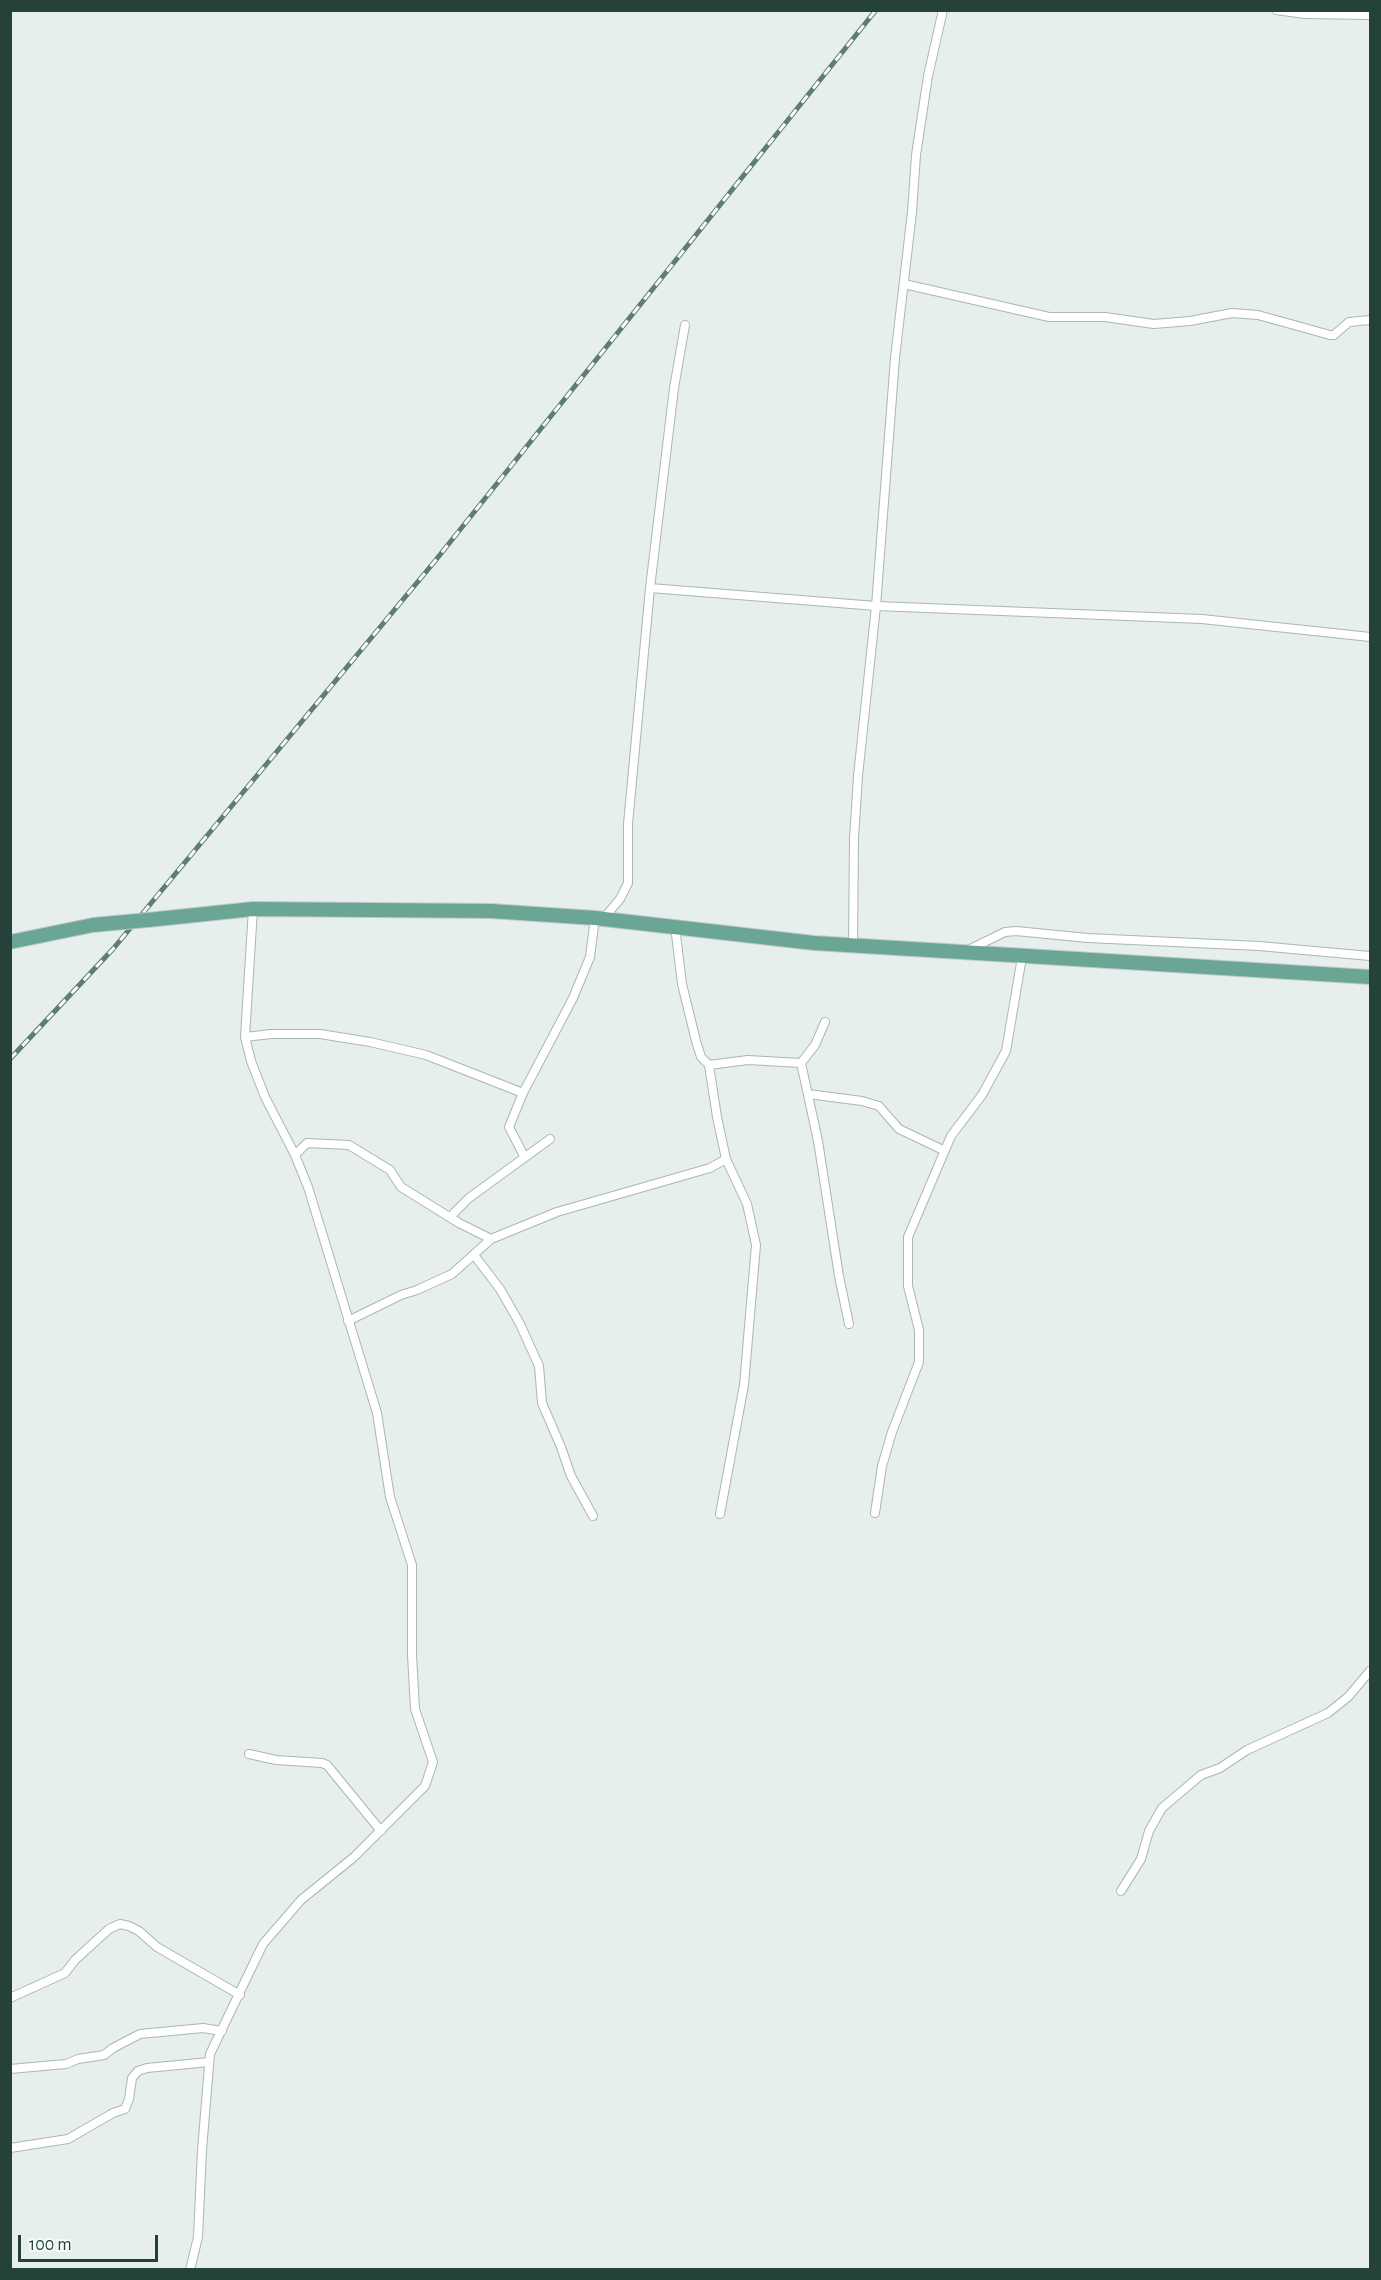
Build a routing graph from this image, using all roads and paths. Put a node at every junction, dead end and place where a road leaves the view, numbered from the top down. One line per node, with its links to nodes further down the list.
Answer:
1 (943, 10): 4 (street)
2 (1276, 10): 3 (street)
3 (1371, 15)
4 (904, 284): 5 (street); 8 (street)
5 (1371, 320)
6 (684, 325): 7 (street)
7 (650, 588): 8 (street); 11 (street)
8 (876, 606): 9 (street); 14 (street)
9 (1371, 637)
10 (253, 909): 11 (main road); 13 (main road, bridge); 20 (street)
11 (599, 918): 12 (main road); 23 (street)
12 (675, 926): 14 (main road); 22 (street)
13 (10, 942)
14 (854, 945): 15 (main road)
15 (963, 953): 16 (street); 17 (main road)
16 (1371, 956)
17 (1022, 957): 18 (main road); 26 (street)
18 (1371, 977)
19 (825, 1022): 21 (street)
20 (245, 1037): 23 (street); 27 (street)
21 (801, 1063): 22 (street); 24 (street)
22 (709, 1065): 29 (street)
23 (523, 1093): 28 (street)
24 (808, 1094): 26 (street); 34 (street)
25 (550, 1139): 28 (street)
26 (943, 1150): 35 (street)
27 (295, 1155): 30 (street); 33 (street)
28 (524, 1156): 30 (street)
29 (726, 1159): 31 (street); 36 (street)
30 (450, 1217): 31 (street)
31 (491, 1239): 32 (street)
32 (474, 1255): 33 (street); 37 (street)
33 (348, 1321): 40 (street)
34 (849, 1324)
35 (875, 1513)
36 (720, 1514)
37 (593, 1516)
38 (1371, 1671): 41 (street)
39 (249, 1754): 40 (street)
40 (381, 1831): 42 (street)
41 (1121, 1891)
42 (240, 1995): 43 (street); 44 (street)
43 (10, 1998)
44 (222, 2031): 45 (street); 46 (street)
45 (209, 2062): 47 (street); 48 (street)
46 (10, 2069)
47 (10, 2148)
48 (190, 2270)

